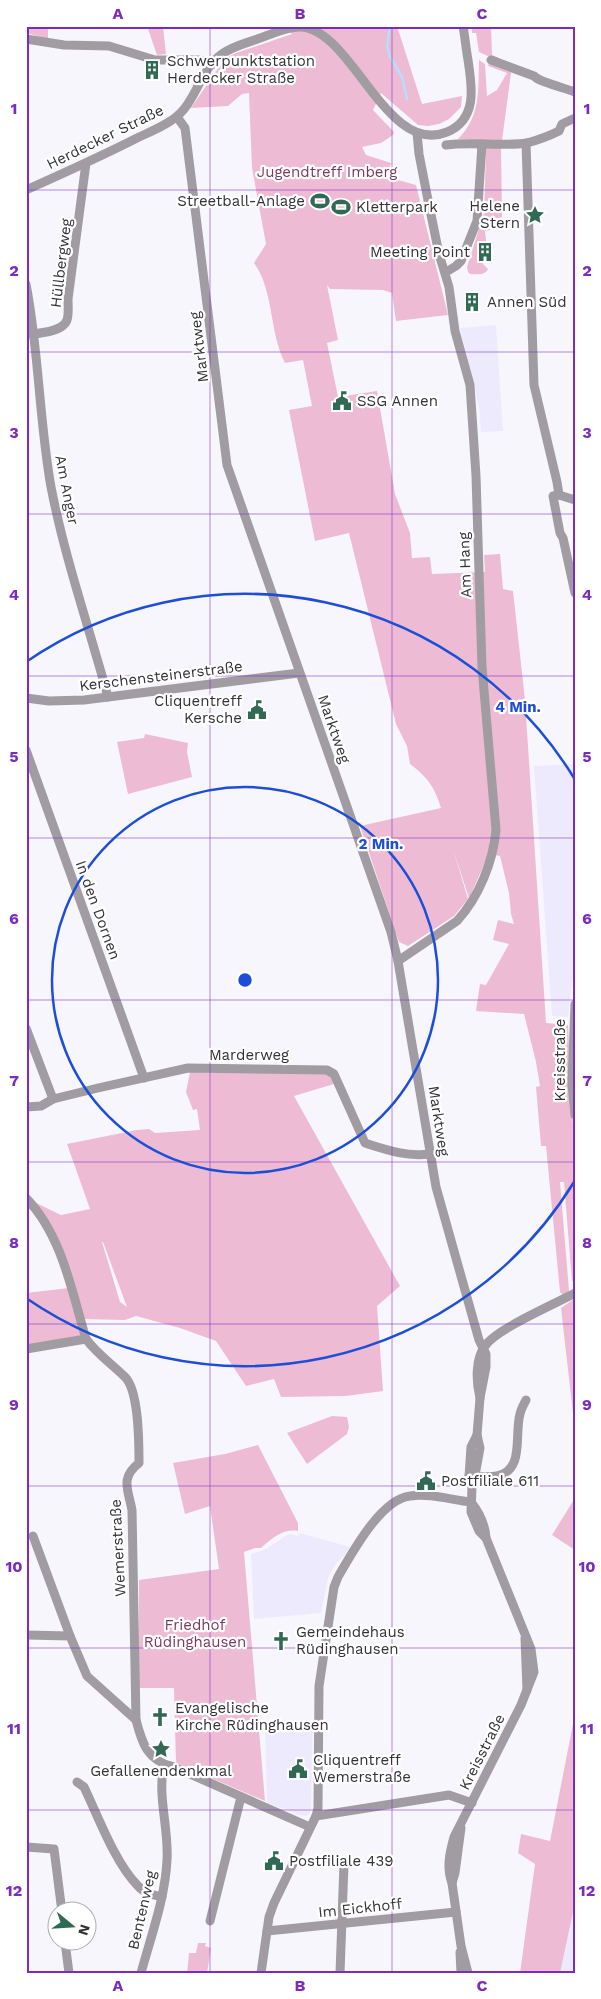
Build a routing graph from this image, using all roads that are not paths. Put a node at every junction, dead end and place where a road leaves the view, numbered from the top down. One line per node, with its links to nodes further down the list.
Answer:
1 (463, 26): 8 (street)
2 (26, 39): 4 (street)
3 (491, 60): 5 (street)
4 (213, 64): 6 (street, Herdecker Straße); 8 (street, Herdecker Straße)
5 (575, 92)
6 (177, 117): 12 (street, Herdecker Straße); 20 (street, Marktweg)
7 (575, 118): 9 (street)
8 (417, 134): 14 (street, Am Hang)
9 (526, 143): 10 (street); 17 (street)
10 (482, 144): 11 (street); 14 (street)
11 (446, 145)
12 (86, 163): 13 (street, Herdecker Straße); 16 (street, Hüllbergweg)
13 (26, 190)
14 (446, 272): 24 (street, Am Hang)
15 (26, 284): 16 (street, Am Anger)
16 (30, 334): 21 (street, Am Anger)
17 (559, 495): 18 (street); 19 (street)
18 (575, 500)
19 (575, 593)
20 (299, 673): 21 (street, Kerschensteinerstraße); 24 (street, Marktweg)
21 (108, 697): 22 (street, Kerschensteinerstraße)
22 (26, 698)
23 (26, 750): 27 (street, In den Dornen)
24 (398, 961): 31 (street, Marktweg)
25 (575, 1004): 30 (street, Kreisstraße)
26 (26, 1028): 28 (street)
27 (144, 1078): 28 (street, Marderweg); 31 (street, Marderweg)
28 (53, 1100): 29 (street, Marderweg)
29 (26, 1107)
30 (575, 1115)
31 (430, 1154): 35 (street, Marktweg)
32 (26, 1198): 34 (street, Wemerstraße)
33 (575, 1293): 35 (street)
34 (86, 1339): 36 (street); 43 (street, Wemerstraße)
35 (483, 1347): 38 (street)
36 (26, 1349)
37 (526, 1400): 38 (street)
38 (473, 1476): 39 (street)
39 (471, 1502): 47 (street, Kreisstraße); 48 (street)
40 (33, 1536): 42 (street)
41 (26, 1635): 42 (street)
42 (70, 1636): 43 (street)
43 (136, 1720): 44 (street, Wemerstraße)
44 (164, 1765): 46 (street, Wemerstraße); 52 (street, Bentenweg)
45 (77, 1782): 52 (street)
46 (241, 1797): 49 (street, Wemerstraße); 55 (street)
47 (472, 1803): 48 (street); 54 (street, Kreisstraße)
48 (316, 1816): 49 (street)
49 (310, 1827): 57 (street)
50 (26, 1847): 53 (street)
51 (344, 1864): 56 (street)
52 (162, 1897): 61 (street, Bentenweg)
53 (61, 1902)
54 (456, 1912): 56 (street, Im Eickhoff); 58 (street, Kreisstraße)
55 (210, 1921)
56 (342, 1924): 57 (street, Im Eickhoff); 63 (street)
57 (267, 1931): 62 (street)
58 (461, 1946): 64 (street, Kreisstraße); 65 (street, Kreisstraße)
59 (66, 1952): 60 (street)
60 (69, 1973)
61 (141, 1973)
62 (261, 1973)
63 (340, 1973)
64 (461, 1973)
65 (468, 1973)

